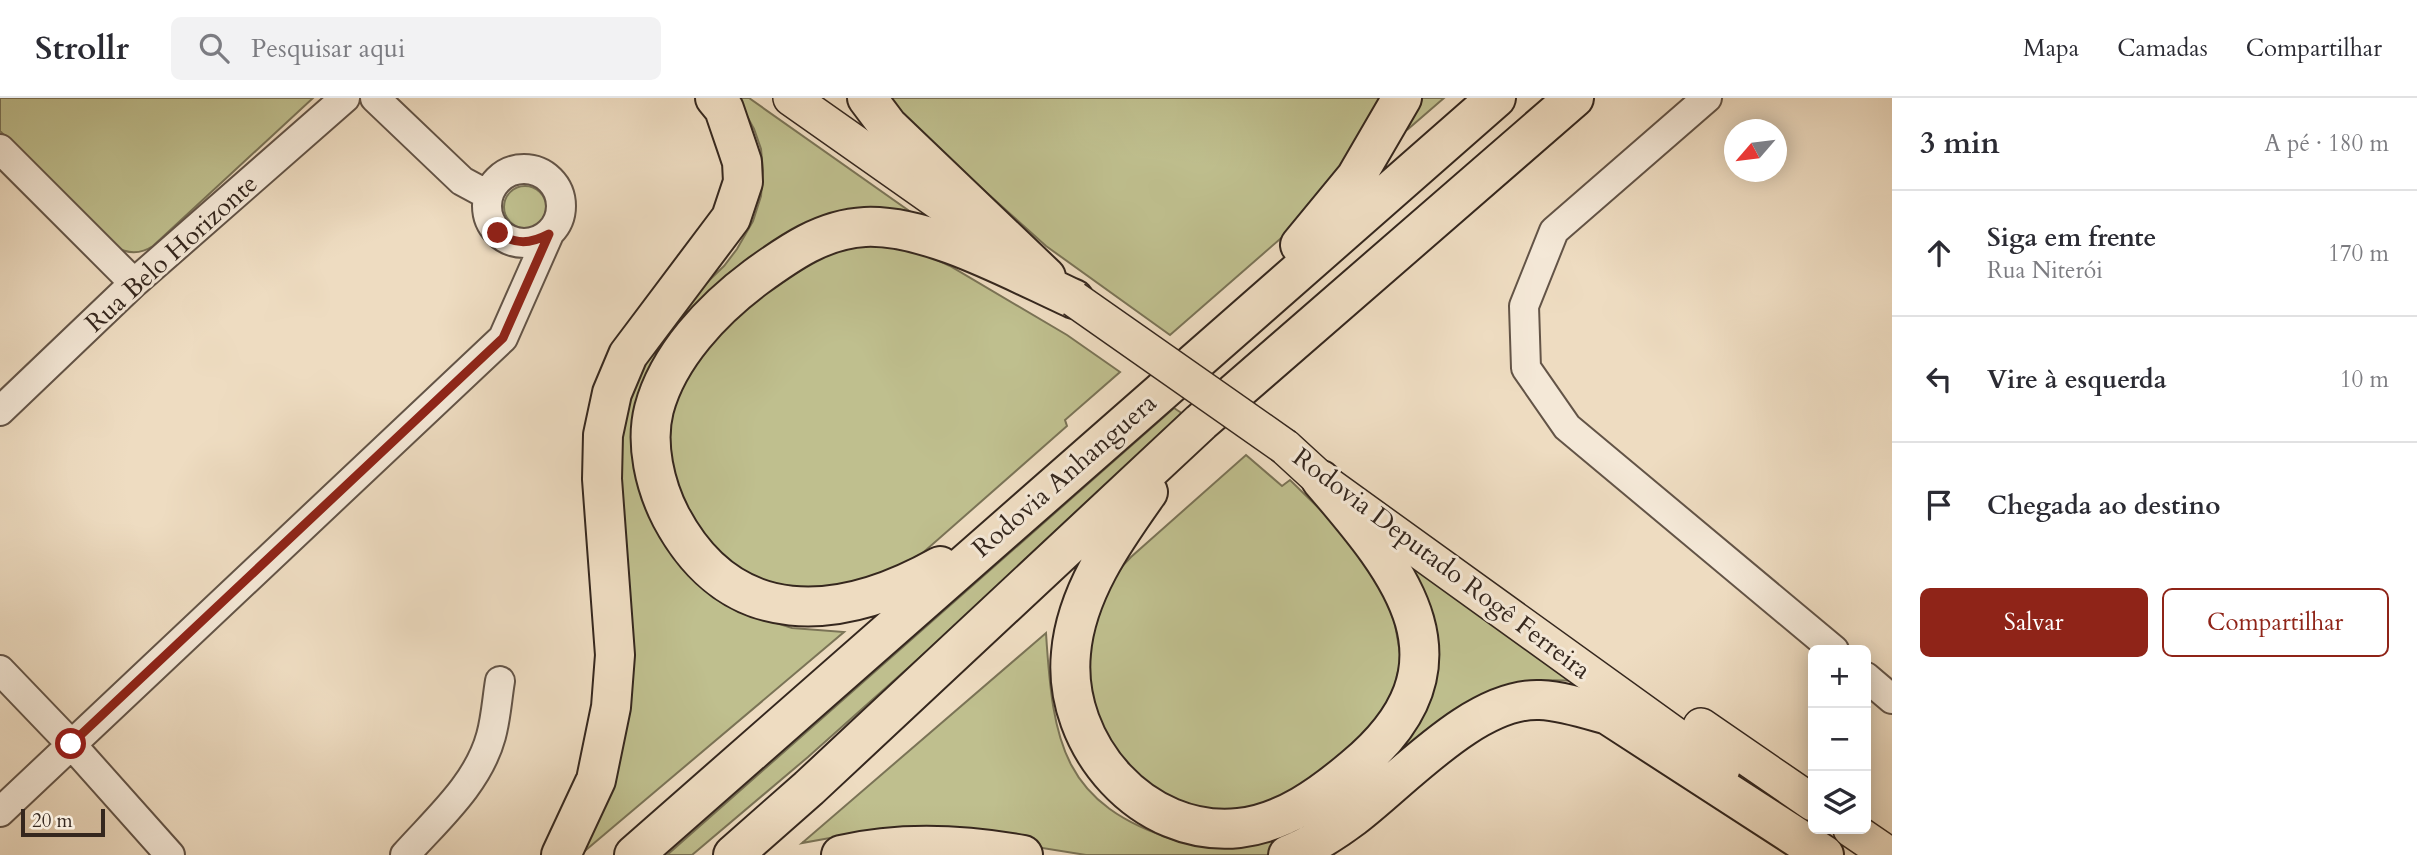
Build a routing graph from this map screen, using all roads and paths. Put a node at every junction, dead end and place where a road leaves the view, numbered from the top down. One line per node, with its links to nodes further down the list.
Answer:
1 (345, 98): 13 (street, Rua Belo Horizonte)
2 (375, 98): 11 (street)
3 (715, 98): 32 (highway)
4 (791, 98): 14 (main road)
5 (867, 98): 14 (highway)
6 (1402, 98): 15 (highway)
7 (1496, 98): 15 (highway, Rodovia Anhanguera)
8 (1574, 98): 17 (highway, Rodovia Anhanguera)
9 (1707, 98): 21 (street)
10 (0, 149): 13 (street)
11 (488, 195): 12 (street); 12 (street)
12 (549, 234): 26 (street)
13 (134, 283): 16 (street, Rua Belo Horizonte)
14 (1061, 288): 18 (main road, bridge); 20 (highway)
15 (1227, 333): 20 (highway, Rodovia Anhanguera)
16 (0, 411)
17 (1201, 422): 19 (highway); 34 (highway, Rodovia Anhanguera)
18 (1285, 447): 19 (main road, Rodovia Deputado Rogê Ferreira); 27 (main road, Rodovia Deputado Rogê Ferreira)
19 (1321, 480): 39 (main road, Rodovia Deputado Rogê Ferreira)
20 (997, 534): 33 (highway, Rodovia Anhanguera)
21 (1827, 645)
22 (0, 670): 26 (street)
23 (500, 681): 31 (street)
24 (1871, 681): 25 (street)
25 (1892, 699)
26 (71, 744): 28 (street); 30 (street)
27 (1808, 800)
28 (0, 812)
29 (1858, 834): 40 (main road)
30 (170, 855)
31 (405, 855)
32 (561, 855)
33 (634, 855)
34 (733, 855)
35 (841, 855): 36 (highway)
36 (1023, 855)
37 (1288, 855): 38 (highway)
38 (1824, 855)
39 (1840, 855)
40 (1889, 855)

